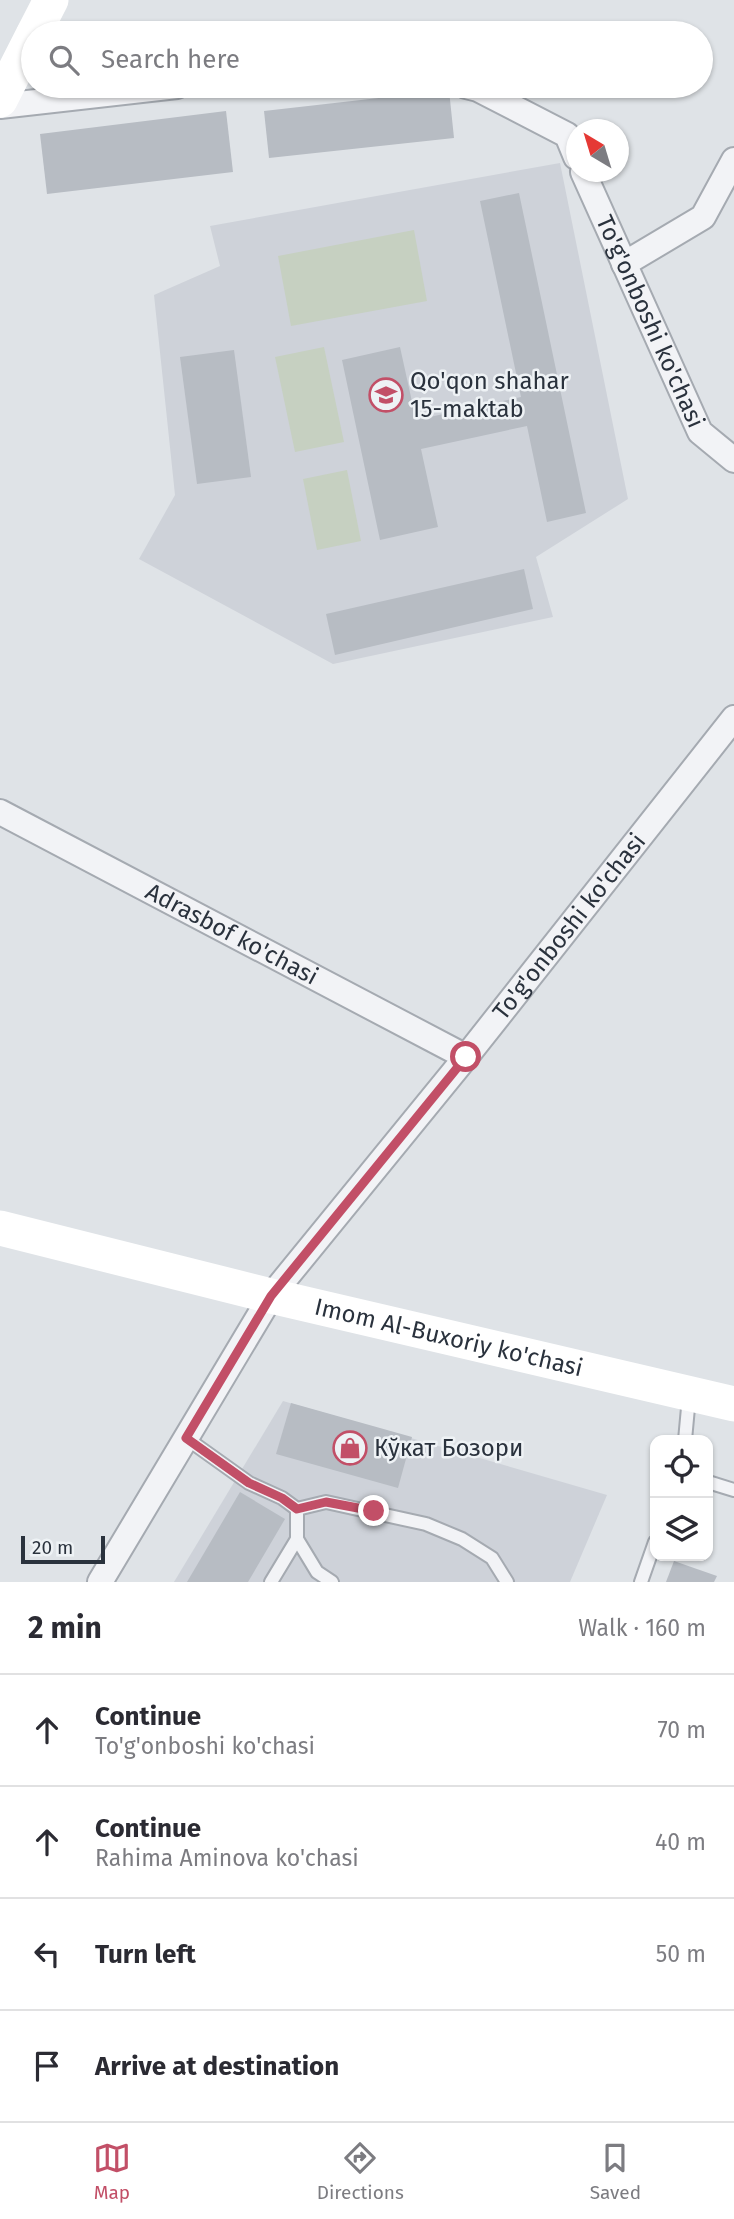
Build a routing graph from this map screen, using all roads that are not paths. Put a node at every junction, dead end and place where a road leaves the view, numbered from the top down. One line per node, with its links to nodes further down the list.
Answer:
1 (51, 0): 2 (main road)
2 (40, 21)
3 (21, 59): 6 (main road)
4 (71, 98): 7 (street)
5 (495, 98): 8 (street)
6 (0, 100)
7 (0, 106)
8 (566, 135)
9 (734, 160): 11 (street)
10 (587, 182): 11 (street, To'g'onboshi ko'chasi)
11 (624, 264): 12 (street, To'g'onboshi ko'chasi)
12 (734, 460)
13 (734, 719): 15 (street, To'g'onboshi ko'chasi)
14 (0, 812): 15 (street, Adrasbof ko'chasi)
15 (466, 1057): 17 (street, To'g'onboshi ko'chasi)
16 (0, 1228): 17 (main road, Imom Al-Buxoriy ko'chasi)
17 (271, 1296): 18 (main road, Imom Al-Buxoriy ko'chasi); 21 (street, To'g'onboshi ko'chasi)
18 (689, 1393): 19 (main road, Imom Al-Buxoriy ko'chasi); 20 (lane)
19 (734, 1404)
20 (685, 1435)
21 (186, 1438): 24 (lane); 27 (street, To'g'onboshi ko'chasi)
22 (713, 1484): 23 (lane)
23 (734, 1490)
24 (297, 1509): 25 (lane); 30 (lane)
25 (297, 1539): 28 (lane); 29 (lane)
26 (650, 1556): 31 (lane)
27 (100, 1582)
28 (271, 1582)
29 (332, 1582)
30 (507, 1582)
31 (641, 1582)

